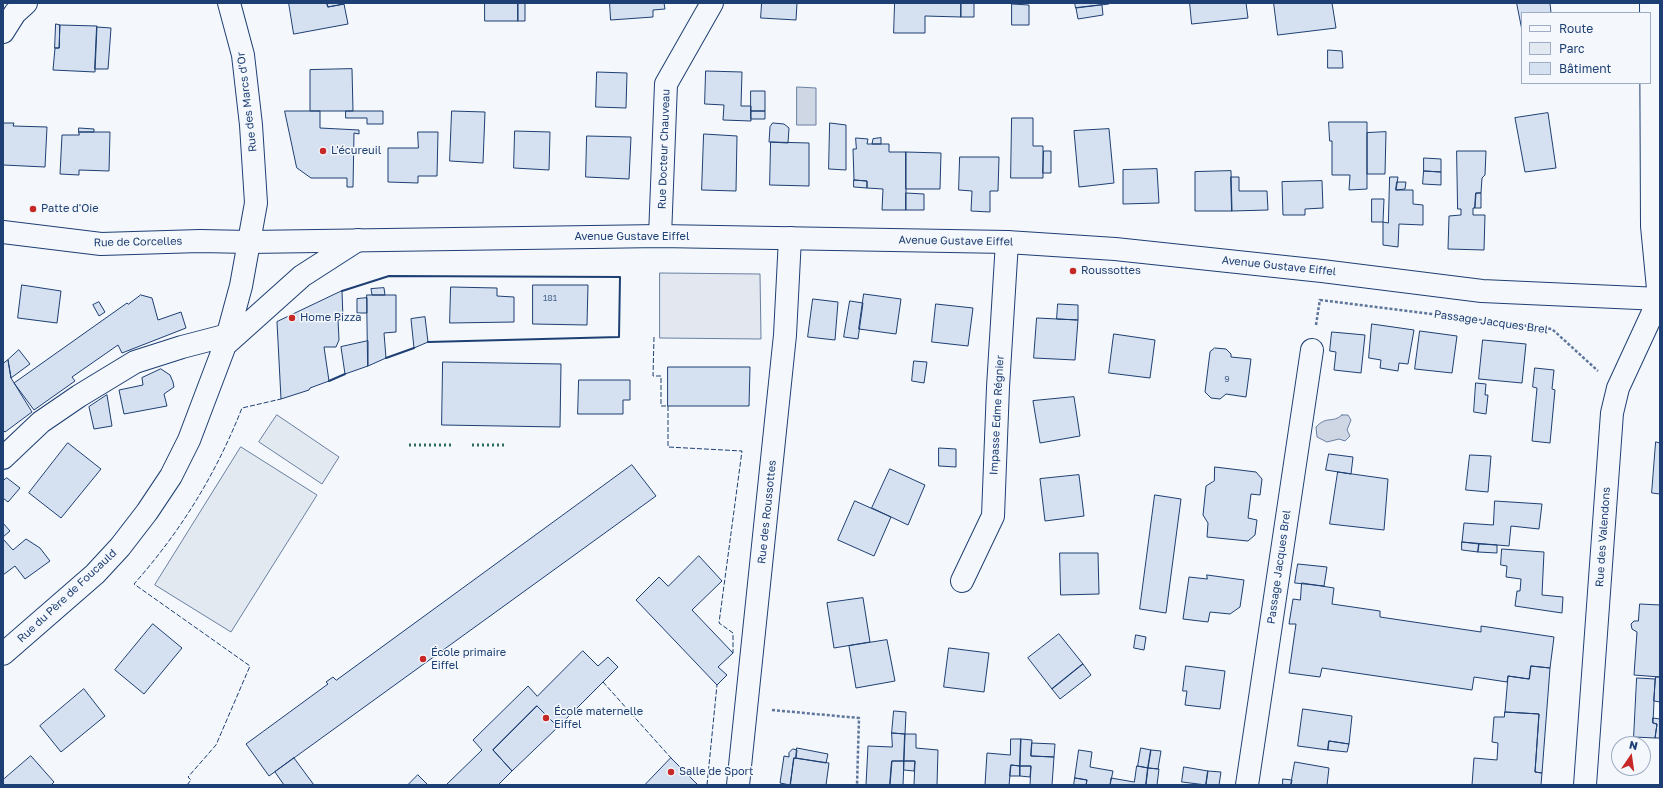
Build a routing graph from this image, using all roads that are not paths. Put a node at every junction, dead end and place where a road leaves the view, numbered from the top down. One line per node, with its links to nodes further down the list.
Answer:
1 (26, 3): 5 (street)
2 (229, 3): 10 (street, Rue des Marcs d'Or)
3 (712, 3): 7 (street, Rue Docteur Chauveau)
4 (1651, 3): 12 (street)
5 (3, 32)
6 (3, 232): 10 (street, Rue de Corcelles)
7 (660, 236): 8 (street, Avenue Gustave Eiffel); 9 (street, Avenue Gustave Eiffel)
8 (790, 238): 11 (street, Avenue Gustave Eiffel); 18 (street, Rue des Roussottes)
9 (358, 240): 10 (street, Avenue Gustave Eiffel); 13 (street, Rue du Père de Foucauld)
10 (249, 242): 13 (street, Rue du Père de Foucauld)
11 (1007, 242): 12 (street, Avenue Gustave Eiffel); 16 (street, Impasse Edme Régnier)
12 (1660, 298): 20 (street, Rue des Valendons)
13 (226, 340): 15 (street); 17 (street, Rue du Père de Foucauld)
14 (1312, 350): 19 (street, Passage Jacques Brel)
15 (3, 458)
16 (962, 581)
17 (3, 654)
18 (738, 785)
19 (1247, 785)
20 (1585, 785)

